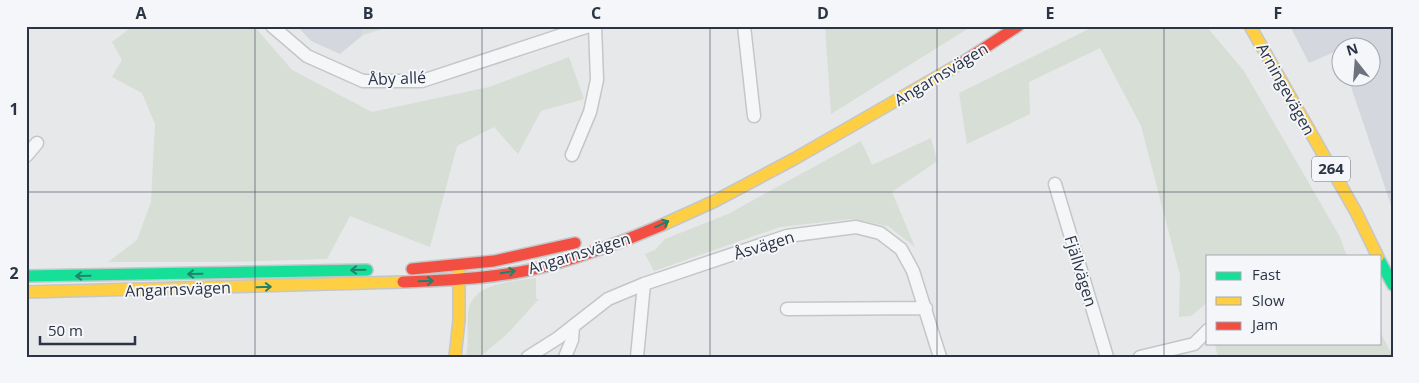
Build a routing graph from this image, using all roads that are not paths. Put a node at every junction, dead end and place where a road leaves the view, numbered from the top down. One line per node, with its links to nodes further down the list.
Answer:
1 (272, 26): 2 (street, Åby allé)
2 (589, 26)
3 (595, 26): 10 (street)
4 (744, 26): 8 (street)
5 (1005, 26): 13 (main road, Angarnsvägen)
6 (1018, 26): 21 (main road, Angarnsvägen, one-way to 6)
7 (1250, 26): 15 (main road, Arningevägen / 264)
8 (754, 116)
9 (37, 144): 11 (street)
10 (572, 155)
11 (26, 156)
12 (1055, 184): 34 (street, Fjällvägen)
13 (624, 227)
14 (588, 239): 17 (main road, Angarnsvägen)
15 (1377, 255)
16 (1382, 265): 23 (main road)
17 (459, 266): 19 (main road, Angarnsvägen); 21 (main road)
18 (376, 270): 20 (main road, Angarnsvägen, one-way to 20)
19 (396, 270)
20 (26, 276)
21 (460, 280): 24 (main road, Angarnsvägen, one-way to 21); 29 (main road)
22 (644, 284): 25 (street, Åsvägen); 27 (street, Åsvägen); 32 (street)
23 (1393, 286)
24 (26, 292)
25 (926, 308): 26 (street); 33 (street, Åsvägen)
26 (787, 309)
27 (573, 326): 30 (street, Åsvägen); 31 (street)
28 (1206, 332): 35 (street)
29 (455, 357)
30 (528, 357)
31 (566, 357)
32 (637, 357)
33 (940, 357)
34 (1107, 357)
35 (1140, 357)

